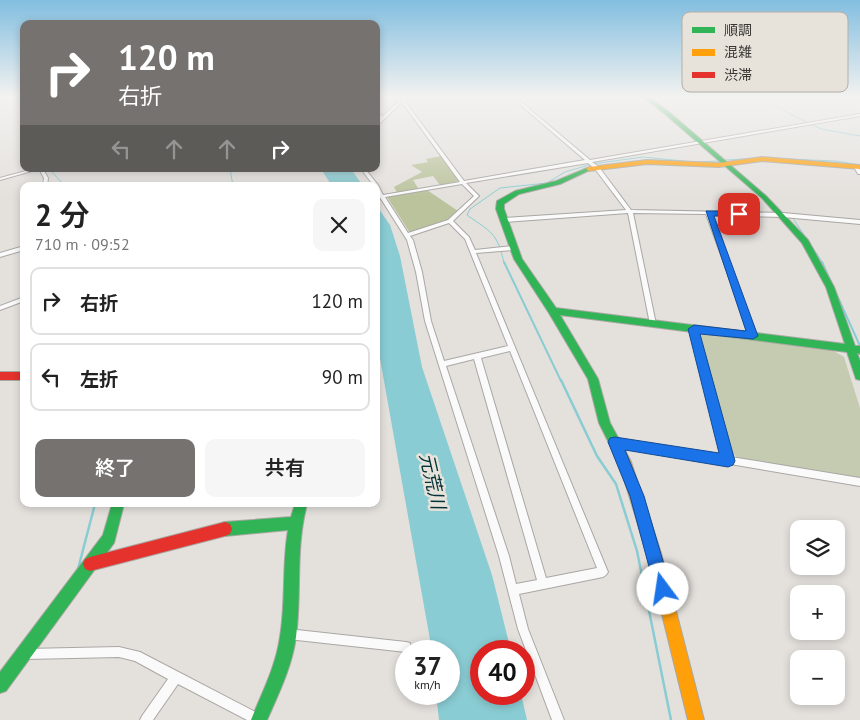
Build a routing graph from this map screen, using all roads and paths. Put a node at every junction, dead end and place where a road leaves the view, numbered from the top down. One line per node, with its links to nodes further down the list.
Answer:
1 (424, 130): 12 (street)
2 (551, 130): 6 (street)
3 (686, 130): 5 (street)
4 (773, 130): 5 (street)
5 (699, 142): 6 (street); 7 (street)
6 (588, 161): 8 (street); 12 (street)
7 (727, 164): 8 (street); 9 (street); 17 (street)
8 (597, 168): 15 (street); 18 (street)
9 (859, 169)
10 (26, 172): 11 (street)
11 (0, 179)
12 (464, 182): 14 (street); 19 (street)
13 (380, 192): 14 (street)
14 (383, 196): 21 (street)
15 (630, 211): 16 (street); 18 (street); 29 (street)
16 (708, 213): 17 (street); 31 (street)
17 (783, 215): 20 (street); 33 (street)
18 (503, 220): 22 (street)
19 (450, 221): 21 (street); 24 (street)
20 (860, 222)
21 (408, 235): 35 (street)
22 (513, 248): 24 (street); 28 (street)
23 (20, 249): 25 (street)
24 (473, 252): 32 (street)
25 (0, 256)
26 (20, 300): 27 (street)
27 (0, 308)
28 (553, 311): 29 (street); 39 (street)
29 (653, 324): 30 (street)
30 (694, 329): 31 (street); 40 (street)
31 (753, 336): 33 (street)
32 (512, 348): 34 (street); 46 (street)
33 (855, 348): 38 (street)
34 (477, 356): 35 (street); 46 (street)
35 (442, 364): 47 (street)
36 (0, 376): 37 (street)
37 (20, 376)
38 (860, 376)
39 (615, 442): 40 (street); 56 (street)
40 (728, 461): 41 (street)
41 (860, 482)
42 (117, 507): 45 (street)
43 (300, 507): 44 (street)
44 (294, 523): 45 (street); 48 (street)
45 (90, 564): 50 (street)
46 (543, 584): 47 (street)
47 (514, 590): 55 (street)
48 (288, 634): 49 (street); 54 (street)
49 (395, 646)
50 (23, 654): 51 (street); 52 (street)
51 (176, 677): 53 (street); 54 (street)
52 (0, 685)
53 (146, 720)
54 (259, 720)
55 (558, 720)
56 (696, 720)

